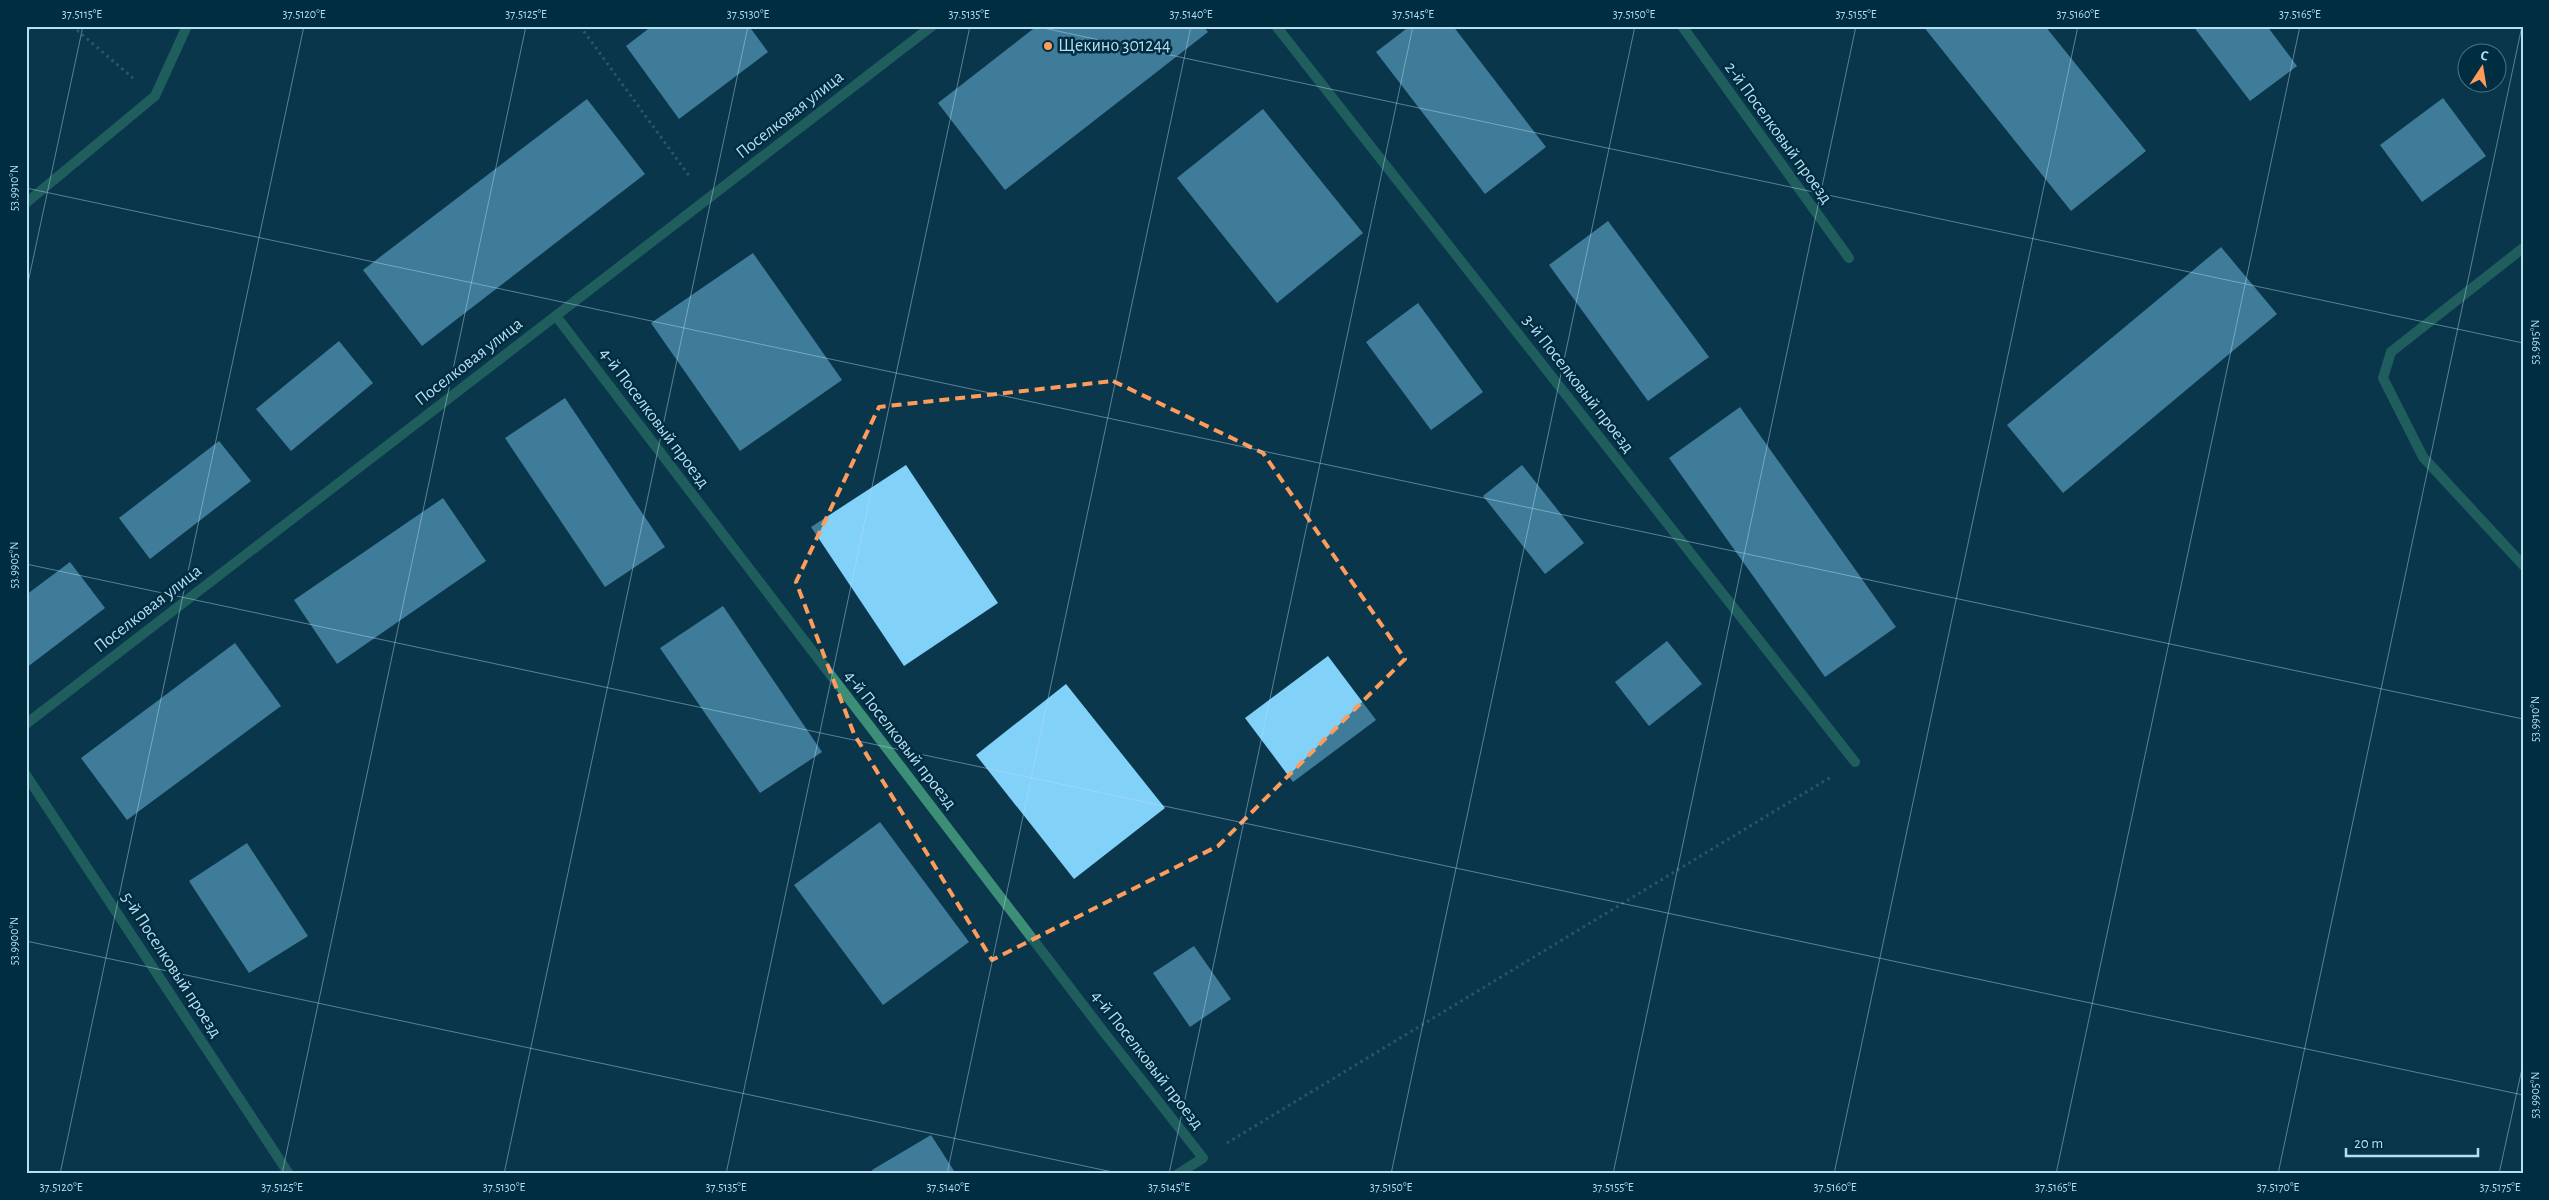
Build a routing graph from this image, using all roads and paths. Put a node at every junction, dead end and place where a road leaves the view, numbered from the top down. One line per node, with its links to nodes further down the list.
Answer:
1 (72, 26): 7 (path)
2 (186, 26): 7 (street)
3 (580, 26): 8 (path)
4 (932, 26): 8 (street, Поселковая улица)
5 (1276, 26): 15 (street, 3-й Поселковый проезд)
6 (1682, 26): 11 (street, 2-й Поселковый проезд)
7 (155, 96): 9 (street)
8 (707, 200): 12 (street, Поселковая улица)
9 (26, 203)
10 (2523, 248): 13 (street)
11 (1849, 258)
12 (556, 316): 14 (street, Поселковая улица); 17 (street, 4-й Поселковый проезд)
13 (2523, 565)
14 (26, 724)
15 (1855, 762): 17 (path)
16 (26, 775): 18 (street, 5-й Поселковый проезд)
17 (1203, 1158): 19 (street)
18 (289, 1174)
19 (1178, 1174)

